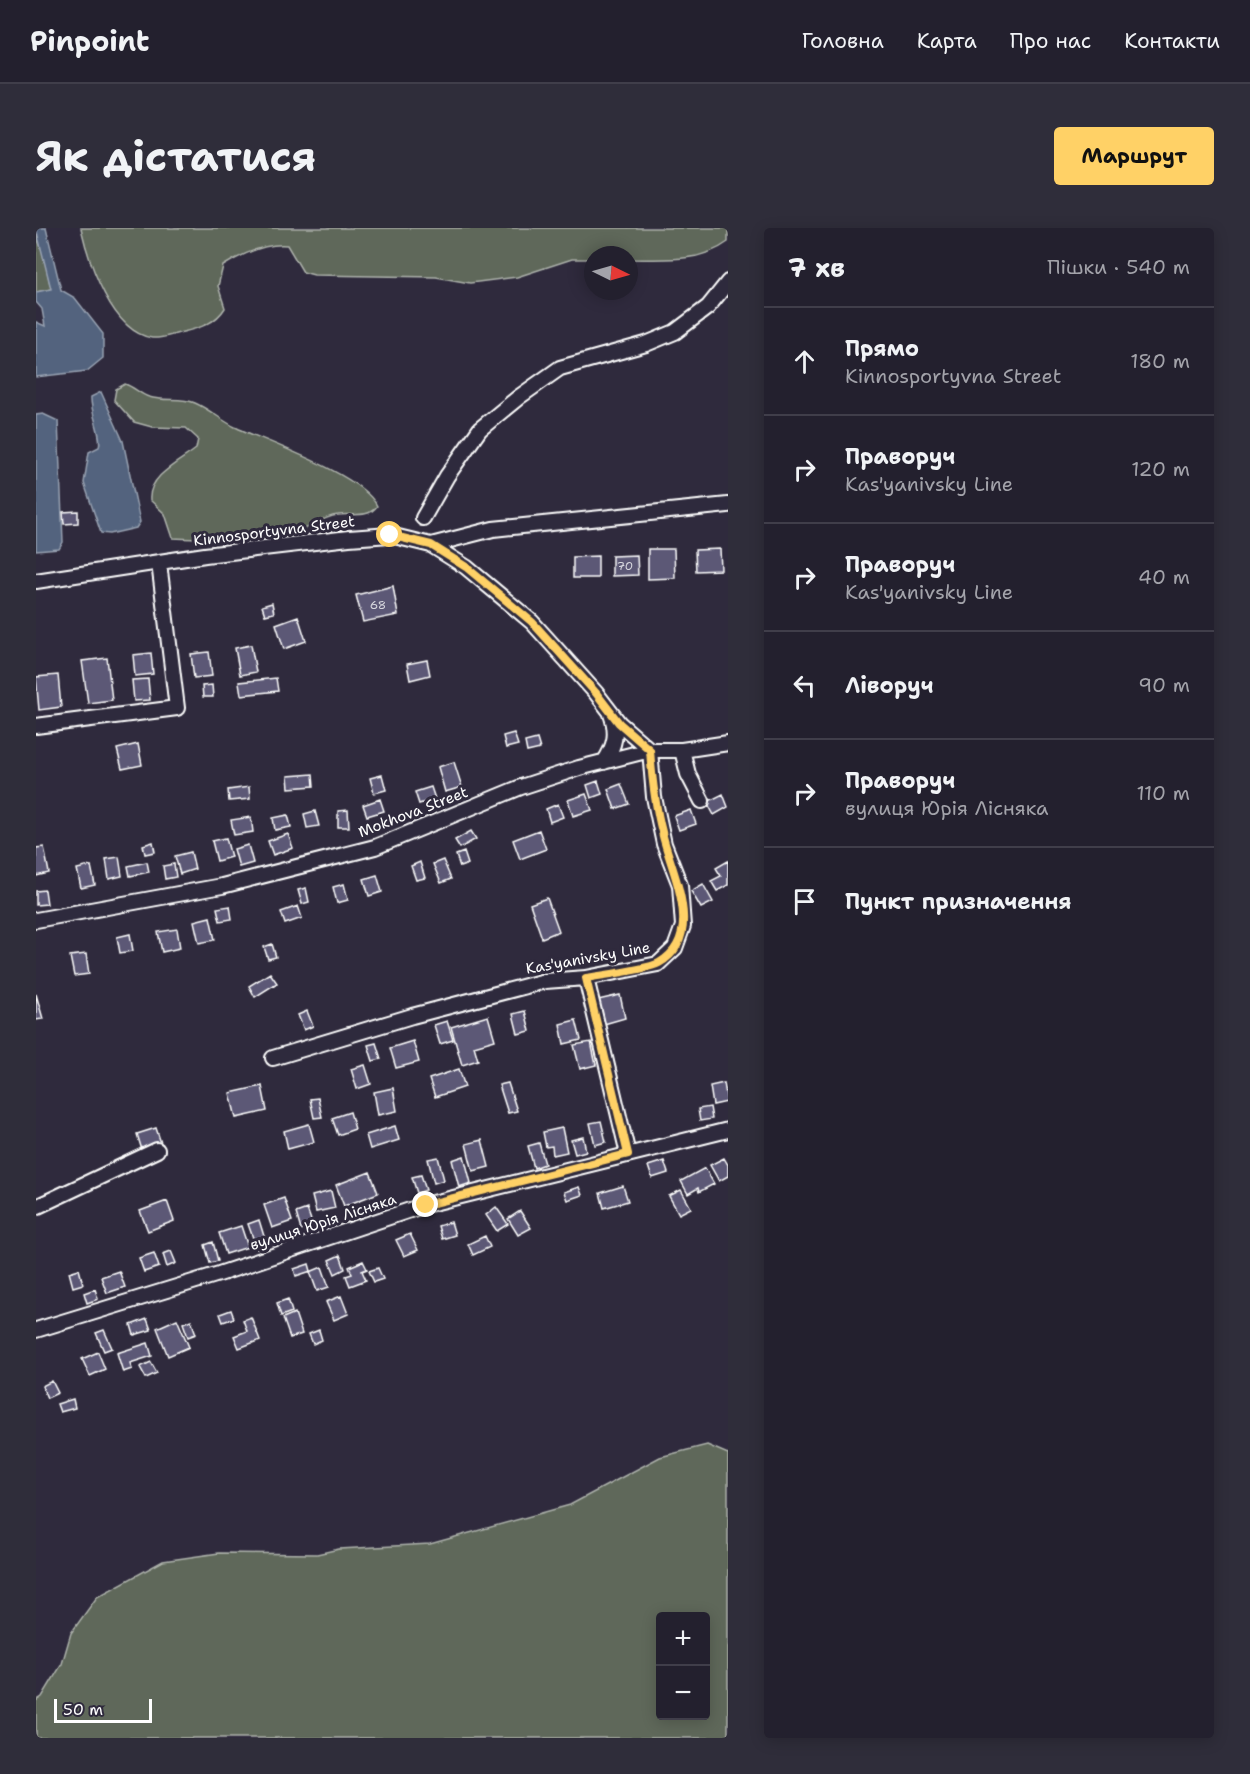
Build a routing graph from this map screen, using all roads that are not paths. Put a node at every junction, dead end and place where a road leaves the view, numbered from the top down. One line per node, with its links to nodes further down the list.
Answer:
1 (728, 282): 3 (street)
2 (728, 505): 4 (street)
3 (423, 518)
4 (431, 545): 5 (street, Kinnosportyvna Street); 7 (street, Kinnosportyvna Street)
5 (159, 563): 6 (street, Kinnosportyvna Street); 8 (street)
6 (36, 581)
7 (611, 712): 10 (street, Kinnosportyvna Street); 12 (street)
8 (36, 726)
9 (728, 743): 11 (street, Mokhova Street)
10 (650, 750): 11 (street, Mokhova Street); 12 (street, Mokhova Street); 15 (street, Kas'yanivsky Line)
11 (682, 750): 13 (street)
12 (604, 762): 14 (street, Mokhova Street)
13 (702, 801)
14 (36, 920)
15 (586, 978): 16 (street, Kas'yanivsky Line); 19 (street)
16 (273, 1058)
17 (728, 1130): 19 (street, вулиця Юрія Лісняка)
18 (157, 1150): 20 (street)
19 (628, 1154): 21 (street, вулиця Юрія Лісняка)
20 (36, 1207)
21 (37, 1327)

